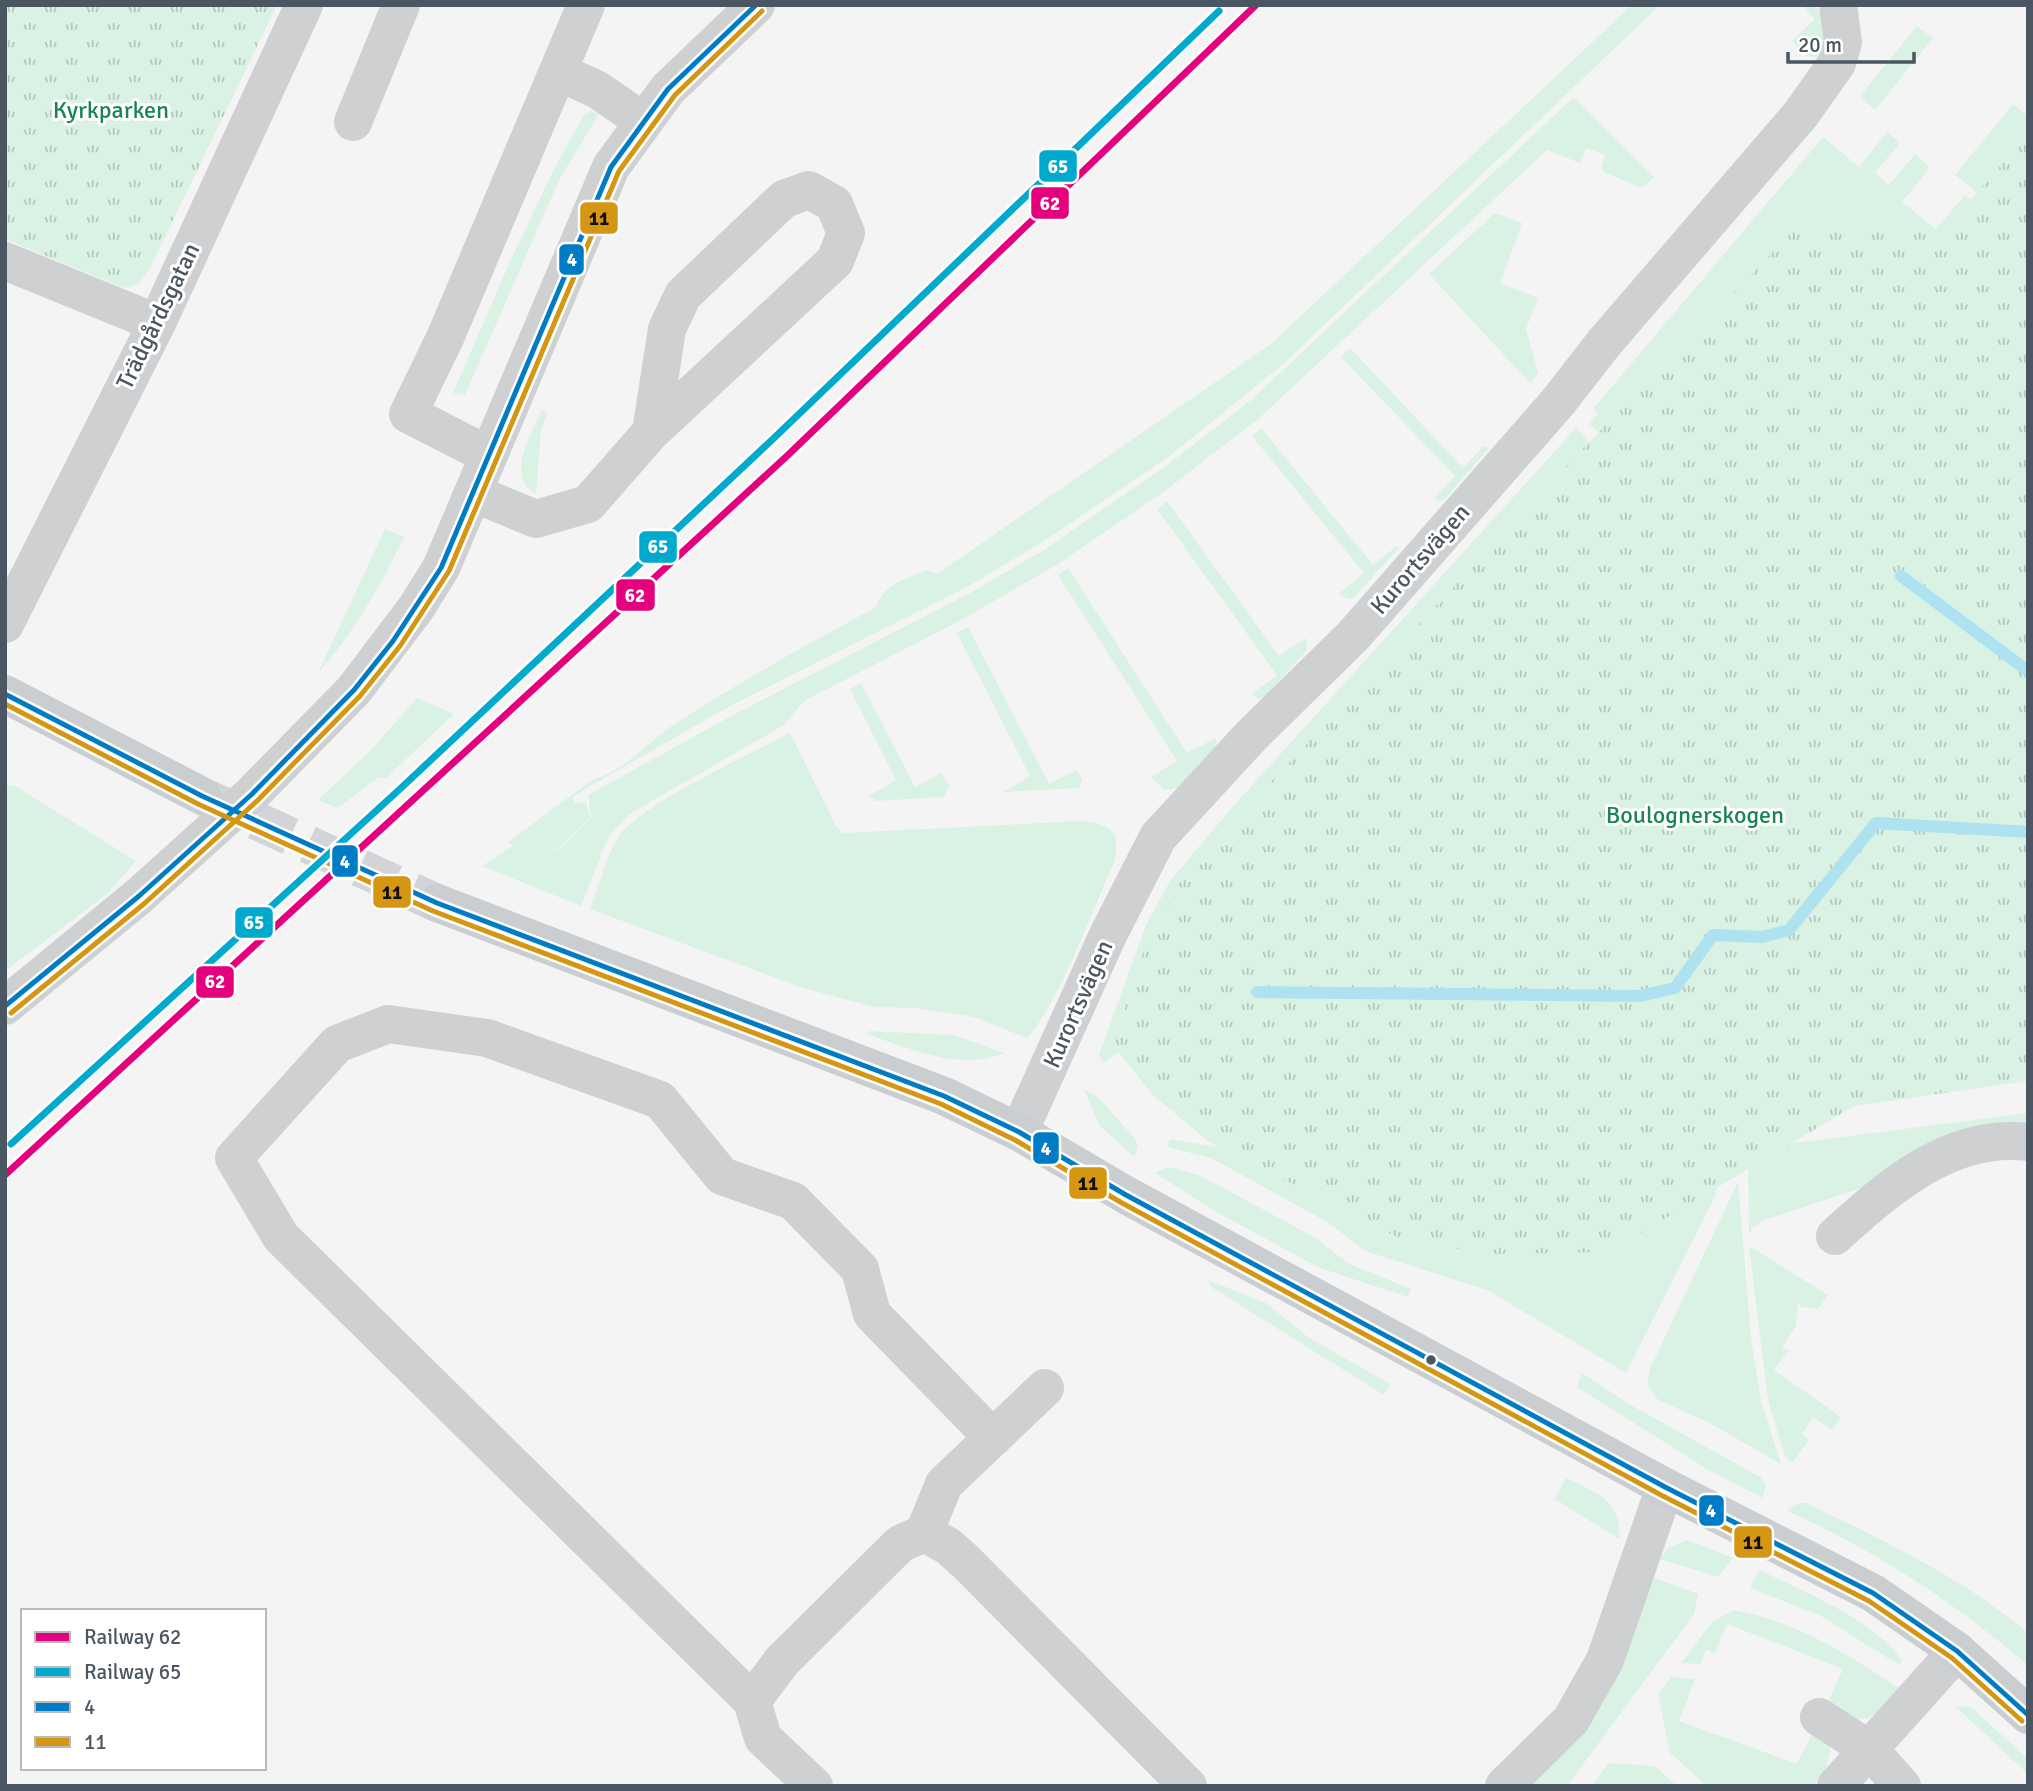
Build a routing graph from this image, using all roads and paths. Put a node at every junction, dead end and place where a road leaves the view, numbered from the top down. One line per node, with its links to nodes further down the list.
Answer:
1 (304, 5): 10 (street, Trädgårdsgatan)
2 (401, 5): 7 (street)
3 (586, 5): 6 (street)
4 (756, 5): 8 (street)
5 (1838, 5): 19 (street, Kurortsvägen)
6 (559, 72): 8 (street); 12 (street)
7 (353, 122)
8 (645, 122): 12 (street)
9 (5, 261): 10 (street)
10 (157, 323): 14 (street, Trädgårdsgatan)
11 (651, 432): 11 (street); 13 (street)
12 (488, 455): 13 (street)
13 (473, 493): 18 (street, bridge)
14 (5, 624)
15 (5, 694): 16 (main road)
16 (202, 796)
17 (437, 903): 19 (main road)
18 (5, 1006)
19 (1019, 1132): 24 (main road)
20 (2028, 1142): 21 (street)
21 (1835, 1236)
22 (1045, 1388): 23 (street)
23 (993, 1438): 25 (street); 27 (street)
24 (1665, 1488): 26 (main road); 33 (street)
25 (924, 1533): 27 (street); 32 (street)
26 (1957, 1651): 28 (main road); 30 (street)
27 (752, 1701): 31 (street)
28 (2028, 1715)
29 (1819, 1717): 30 (street)
30 (1870, 1750): 34 (street); 35 (street)
31 (814, 1786)
32 (1188, 1786)
33 (1504, 1786)
34 (1836, 1786)
35 (1902, 1786)

